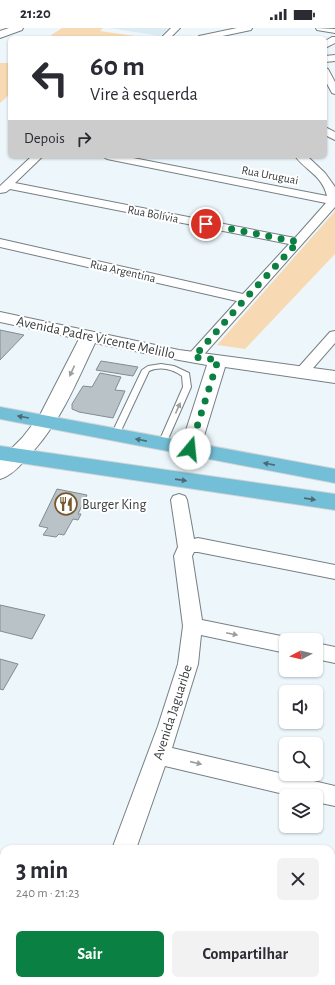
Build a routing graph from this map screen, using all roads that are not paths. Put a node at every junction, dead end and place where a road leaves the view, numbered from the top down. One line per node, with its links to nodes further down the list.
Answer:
1 (18, 28): 6 (main road)
2 (176, 28): 8 (street)
3 (258, 28): 7 (street)
4 (320, 28): 5 (street)
5 (335, 31)
6 (0, 34)
7 (248, 34): 9 (street)
8 (167, 36)
9 (211, 36)
10 (327, 75): 11 (street)
11 (335, 90)
12 (36, 158): 15 (street)
13 (117, 158): 16 (street, Rua Uruguai)
14 (302, 158): 16 (street)
15 (4, 188): 17 (street, Rua Bolívia)
16 (334, 200): 17 (street)
17 (298, 242): 19 (street)
18 (0, 243): 19 (street, Rua Argentina)
19 (246, 298): 23 (street)
20 (0, 318): 22 (main road, Avenida Padre Vicente Melillo)
21 (335, 335): 25 (street)
22 (89, 336): 23 (main road, Avenida Padre Vicente Melillo); 28 (main road, one-way to 28)
23 (194, 357): 24 (main road, Avenida Padre Vicente Melillo)
24 (218, 360): 25 (main road, Avenida Padre Vicente Melillo); 31 (main road)
25 (302, 372): 26 (main road, Avenida Padre Vicente Melillo)
26 (335, 377)
27 (0, 413): 28 (main road, one-way to 27)
28 (46, 421): 29 (main road); 32 (main road)
29 (115, 435): 30 (main road, one-way to 29); 30 (lane, one-way to 29)
30 (162, 444): 31 (main road)
31 (190, 449): 33 (main road); 35 (main road, one-way to 31)
32 (9, 455): 33 (main road); 34 (main road)
33 (71, 464): 37 (main road, one-way to 37)
34 (0, 472)
35 (335, 476)
36 (179, 500): 38 (street, Avenida Jaguaribe)
37 (335, 502)
38 (187, 547): 39 (street); 40 (street, Avenida Jaguaribe)
39 (335, 572)
40 (194, 626): 41 (street, one-way to 41); 44 (street, Avenida Jaguaribe)
41 (279, 644)
42 (323, 652): 43 (street)
43 (335, 655)
44 (158, 754): 45 (street, one-way to 45); 46 (street, Avenida Jaguaribe)
45 (335, 796)
46 (125, 845)

